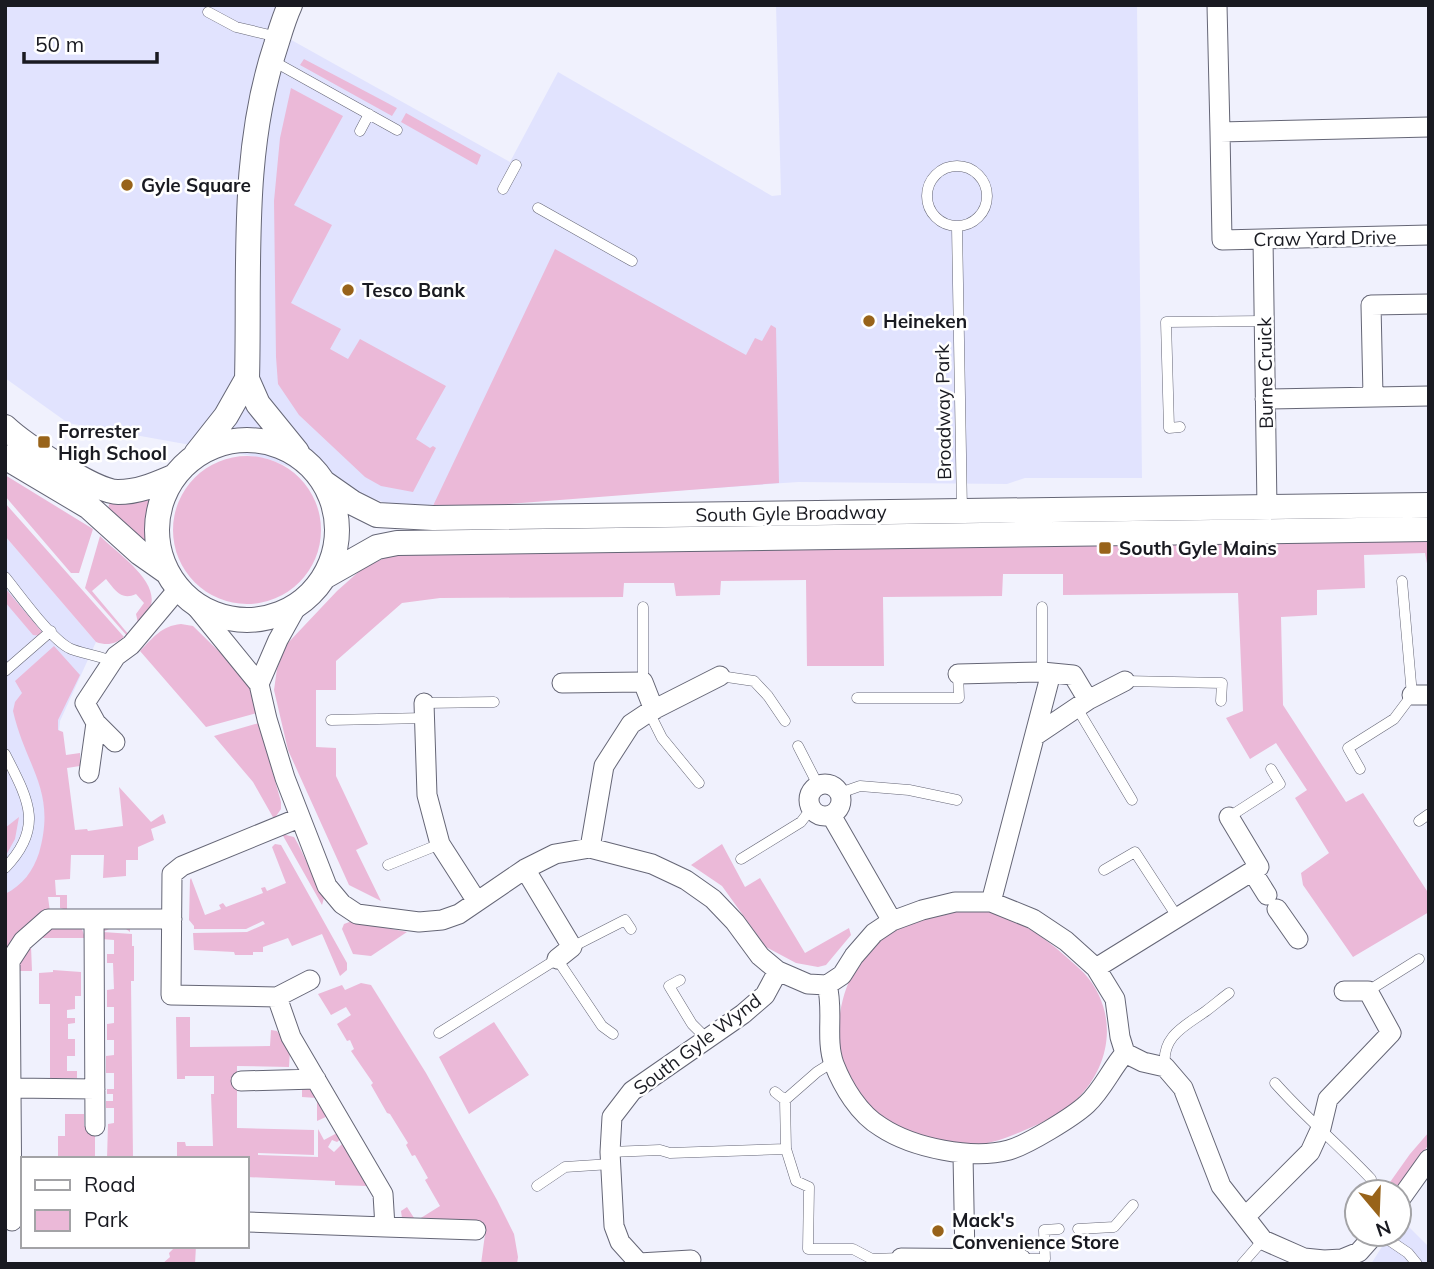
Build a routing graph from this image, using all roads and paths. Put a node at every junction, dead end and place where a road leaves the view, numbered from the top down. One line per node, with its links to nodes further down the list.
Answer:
1 (290, 5): 4 (street)
2 (1217, 5): 9 (street)
3 (208, 12): 4 (lane)
4 (275, 48): 5 (lane); 19 (street)
5 (369, 114): 7 (lane); 8 (lane)
6 (1429, 127): 9 (street)
7 (397, 130)
8 (360, 131)
9 (1220, 132): 15 (street, Craw Yard Drive)
10 (516, 165): 11 (lane)
11 (503, 189)
12 (538, 208): 16 (lane)
13 (957, 227): 13 (lane); 30 (lane, Broadway Park)
14 (1429, 235): 15 (street, Craw Yard Drive)
15 (1263, 239): 18 (street, Burne Cruick)
16 (632, 261)
17 (1429, 304): 21 (street)
18 (1264, 321): 22 (street, Burne Cruick); 24 (lane)
19 (247, 379): 26 (street); 27 (street)
20 (1429, 396): 21 (street)
21 (1373, 397): 22 (street)
22 (1265, 399): 31 (street, Burne Cruick)
23 (5, 427): 27 (street)
24 (1180, 427)
25 (5, 457): 36 (street)
26 (303, 460): 27 (street); 28 (street)
27 (183, 467): 36 (street)
28 (323, 482): 30 (street, South Gyle Broadway); 34 (street)
29 (1429, 505): 31 (street, South Gyle Broadway)
30 (962, 511): 31 (street, South Gyle Broadway)
31 (1267, 520): 32 (street, South Gyle Broadway); 34 (street, South Gyle Broadway)
32 (1429, 529)
33 (5, 577): 40 (lane)
34 (324, 577): 37 (street)
35 (1402, 582): 50 (lane)
36 (179, 588): 37 (street); 41 (street); 49 (street)
37 (298, 604): 49 (street)
38 (643, 607): 47 (lane)
39 (1042, 607): 43 (lane)
40 (51, 631): 41 (lane); 42 (lane)
41 (116, 656): 59 (street)
42 (5, 671)
43 (1047, 672): 44 (street); 54 (street); 60 (street)
44 (958, 674): 51 (lane)
45 (720, 676): 56 (street); 58 (lane)
46 (1125, 681): 52 (lane); 54 (street)
47 (643, 682): 48 (street); 56 (street)
48 (562, 683)
49 (259, 684): 76 (street)
50 (1420, 695): 65 (lane)
51 (857, 698)
52 (1222, 701)
53 (494, 702): 55 (lane)
54 (1082, 704): 60 (street); 71 (lane)
55 (425, 711): 57 (lane); 78 (street)
56 (652, 711): 67 (lane); 79 (street)
57 (331, 720)
58 (785, 721)
59 (96, 723): 61 (street); 66 (street)
60 (1036, 735): 87 (street)
61 (115, 742)
62 (798, 746): 68 (lane)
63 (5, 754): 82 (lane)
64 (1271, 769): 75 (lane)
65 (1360, 769)
66 (89, 773)
67 (699, 783)
68 (818, 785): 69 (street); 72 (street)
69 (840, 793): 70 (lane); 74 (street)
70 (957, 800)
71 (1132, 800)
72 (811, 809): 74 (street); 80 (lane)
73 (1429, 814): 77 (lane)
74 (831, 815): 91 (street)
75 (1229, 817): 85 (street)
76 (299, 818): 86 (street); 90 (street)
77 (1419, 821)
78 (440, 844): 81 (lane); 86 (street)
79 (590, 848): 83 (street); 97 (street)
80 (741, 859)
81 (388, 865)
82 (5, 868)
83 (525, 869): 86 (street); 94 (street)
84 (1104, 870): 89 (lane)
85 (1252, 871): 89 (street); 93 (street)
86 (477, 900)
87 (991, 902): 91 (street); 96 (street)
88 (84, 916): 90 (street); 114 (street); 115 (street)
89 (1178, 918): 96 (street)
90 (172, 919): 104 (street)
91 (892, 921): 100 (street)
92 (631, 929): 94 (lane)
93 (1298, 939)
94 (565, 953): 105 (lane); 106 (lane)
95 (1419, 959): 102 (lane)
96 (1097, 968): 108 (street)
97 (778, 971): 100 (street); 107 (street, South Gyle Wynd)
98 (680, 980): 107 (lane)
99 (310, 981): 104 (street)
100 (827, 985): 109 (street)
101 (1344, 991): 102 (street)
102 (1368, 991): 119 (street)
103 (1229, 993): 110 (lane)
104 (277, 996): 111 (street)
105 (439, 1033)
106 (613, 1034)
107 (707, 1038): 122 (street, South Gyle Wynd)
108 (1125, 1053): 110 (street); 121 (street)
109 (833, 1062): 117 (lane); 121 (street)
110 (1165, 1067): 128 (street)
111 (316, 1079): 112 (street); 131 (street)
112 (241, 1081)
113 (1275, 1083): 119 (lane)
114 (13, 1088): 115 (street); 129 (street)
115 (95, 1089): 118 (street)
116 (775, 1092): 117 (lane)
117 (785, 1100): 120 (lane)
118 (95, 1126)
119 (1321, 1128): 124 (lane); 128 (street)
120 (786, 1149): 122 (lane); 138 (lane)
121 (963, 1155): 140 (street)
122 (611, 1158): 126 (lane); 142 (street, South Gyle Wynd)
123 (1429, 1159): 125 (street)
124 (1370, 1178)
125 (1413, 1181)
126 (537, 1186)
127 (1133, 1205): 133 (lane)
128 (1245, 1217): 135 (street)
129 (13, 1221)
130 (248, 1222): 131 (street)
131 (385, 1227): 134 (street)
132 (1059, 1229): 139 (lane)
133 (1078, 1229)
134 (476, 1230)
135 (1263, 1240): 136 (street); 143 (lane)
136 (1363, 1248)
137 (1400, 1248): 144 (lane)
138 (901, 1258): 140 (street)
139 (1021, 1259): 140 (street)
140 (954, 1260)
141 (691, 1262): 142 (street, South Gyle Wynd)
142 (637, 1263)
143 (1242, 1264)
144 (1417, 1264)

